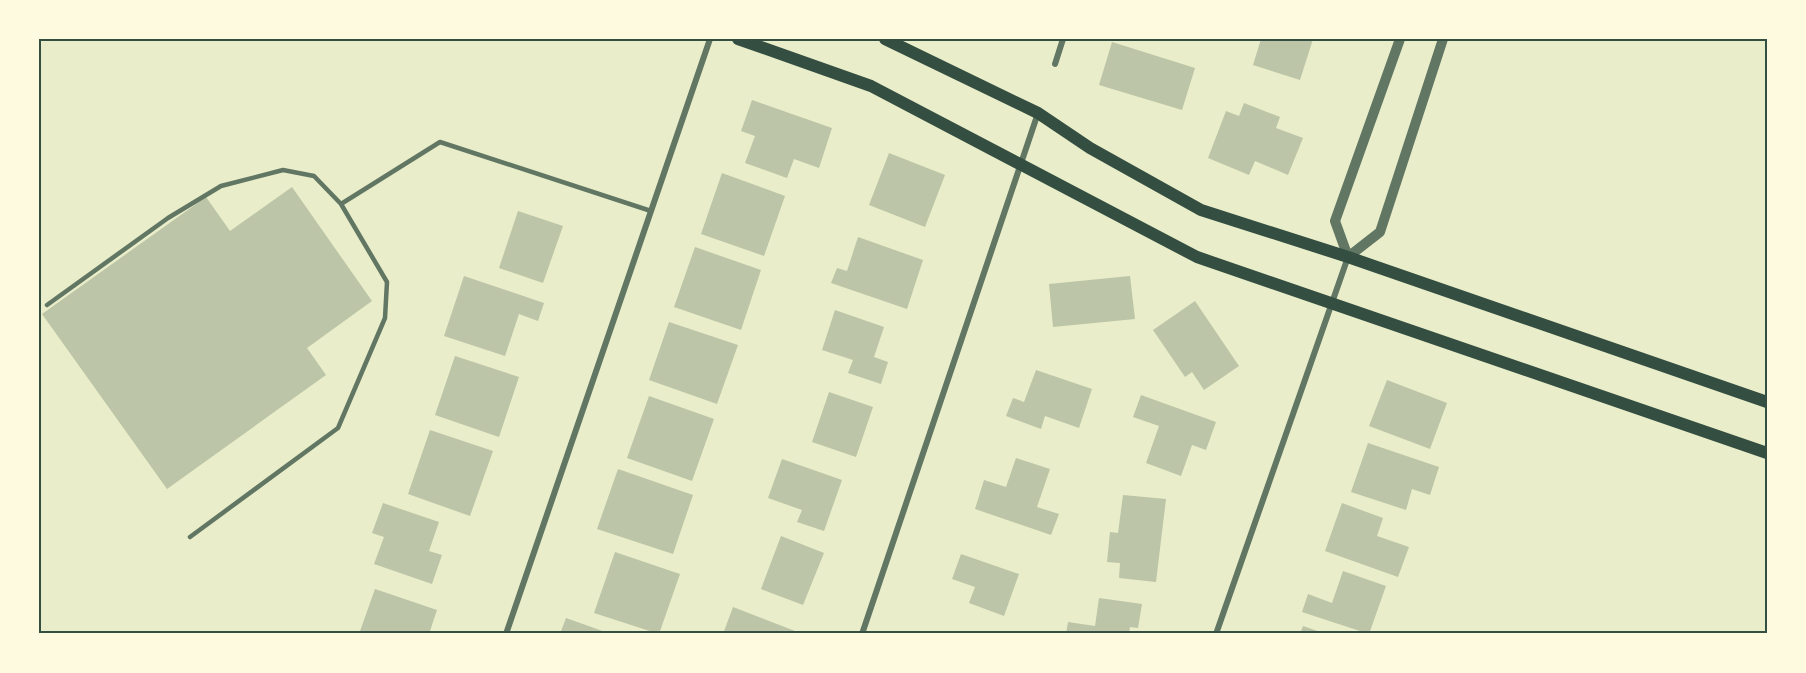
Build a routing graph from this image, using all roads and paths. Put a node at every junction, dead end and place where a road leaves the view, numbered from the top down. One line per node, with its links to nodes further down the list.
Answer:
1 (710, 39): 11 (street)
2 (738, 39): 9 (main road)
3 (885, 39): 8 (main road)
4 (1063, 39): 7 (street)
5 (1400, 39): 12 (street)
6 (1443, 39): 12 (street)
7 (1055, 64)
8 (1038, 113): 9 (street); 12 (main road)
9 (1020, 163): 13 (main road); 19 (street)
10 (341, 204): 11 (lane); 14 (lane); 17 (lane)
11 (651, 211): 18 (street)
12 (1348, 256): 13 (street); 15 (main road)
13 (1333, 302): 16 (main road); 20 (street)
14 (47, 304)
15 (1767, 402)
16 (1767, 453)
17 (190, 537)
18 (506, 634)
19 (862, 634)
20 (1216, 634)

